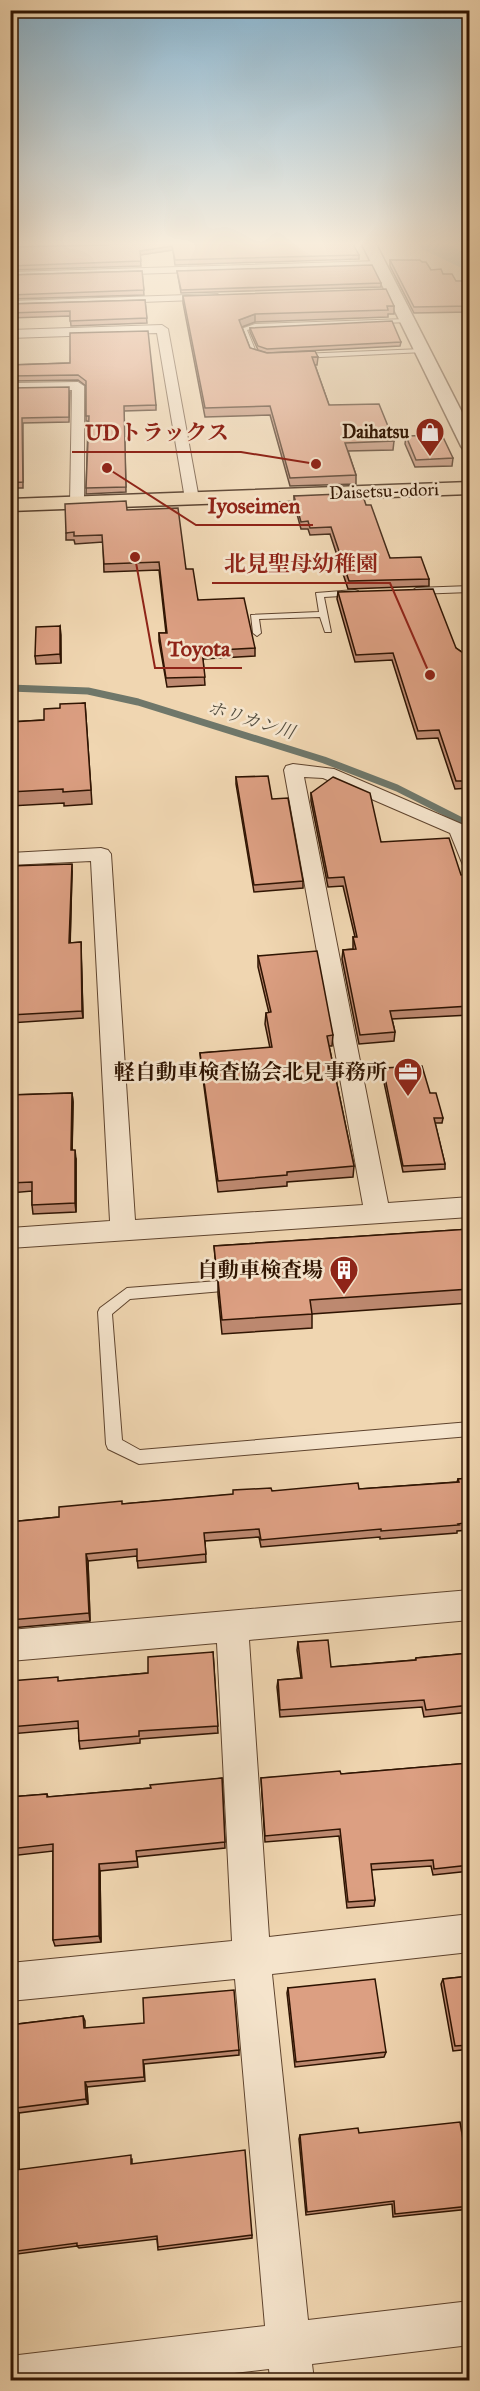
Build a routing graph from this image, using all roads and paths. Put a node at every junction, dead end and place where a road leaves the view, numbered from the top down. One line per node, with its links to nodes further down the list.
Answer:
1 (167, 356): 10 (street)
2 (262, 356): 6 (lane)
3 (291, 356): 4 (lane)
4 (302, 356)
5 (424, 356): 8 (street)
6 (279, 357)
7 (10, 387): 11 (street)
8 (470, 446)
9 (470, 488): 10 (highway, Daisetsu-odori)
10 (192, 498): 11 (highway, Daisetsu-odori)
11 (77, 503): 12 (highway, Daisetsu-odori)
12 (10, 505)
13 (470, 589): 14 (lane)
14 (412, 591)
15 (365, 593): 16 (lane)
16 (324, 614): 17 (lane); 18 (lane)
17 (328, 630)
18 (258, 633)
19 (10, 859): 23 (street)
20 (470, 861): 22 (street)
21 (470, 1207): 22 (street)
22 (377, 1213): 23 (street)
23 (123, 1230): 24 (street)
24 (10, 1238)
25 (218, 1287): 26 (lane)
26 (470, 1429)
27 (470, 1605): 28 (street)
28 (232, 1626): 29 (street); 31 (street)
29 (10, 1646)
30 (470, 1933): 31 (street)
31 (252, 1958): 32 (street); 34 (street)
32 (10, 1982)
33 (470, 2324): 34 (street)
34 (290, 2363): 35 (street)
35 (10, 2378)

